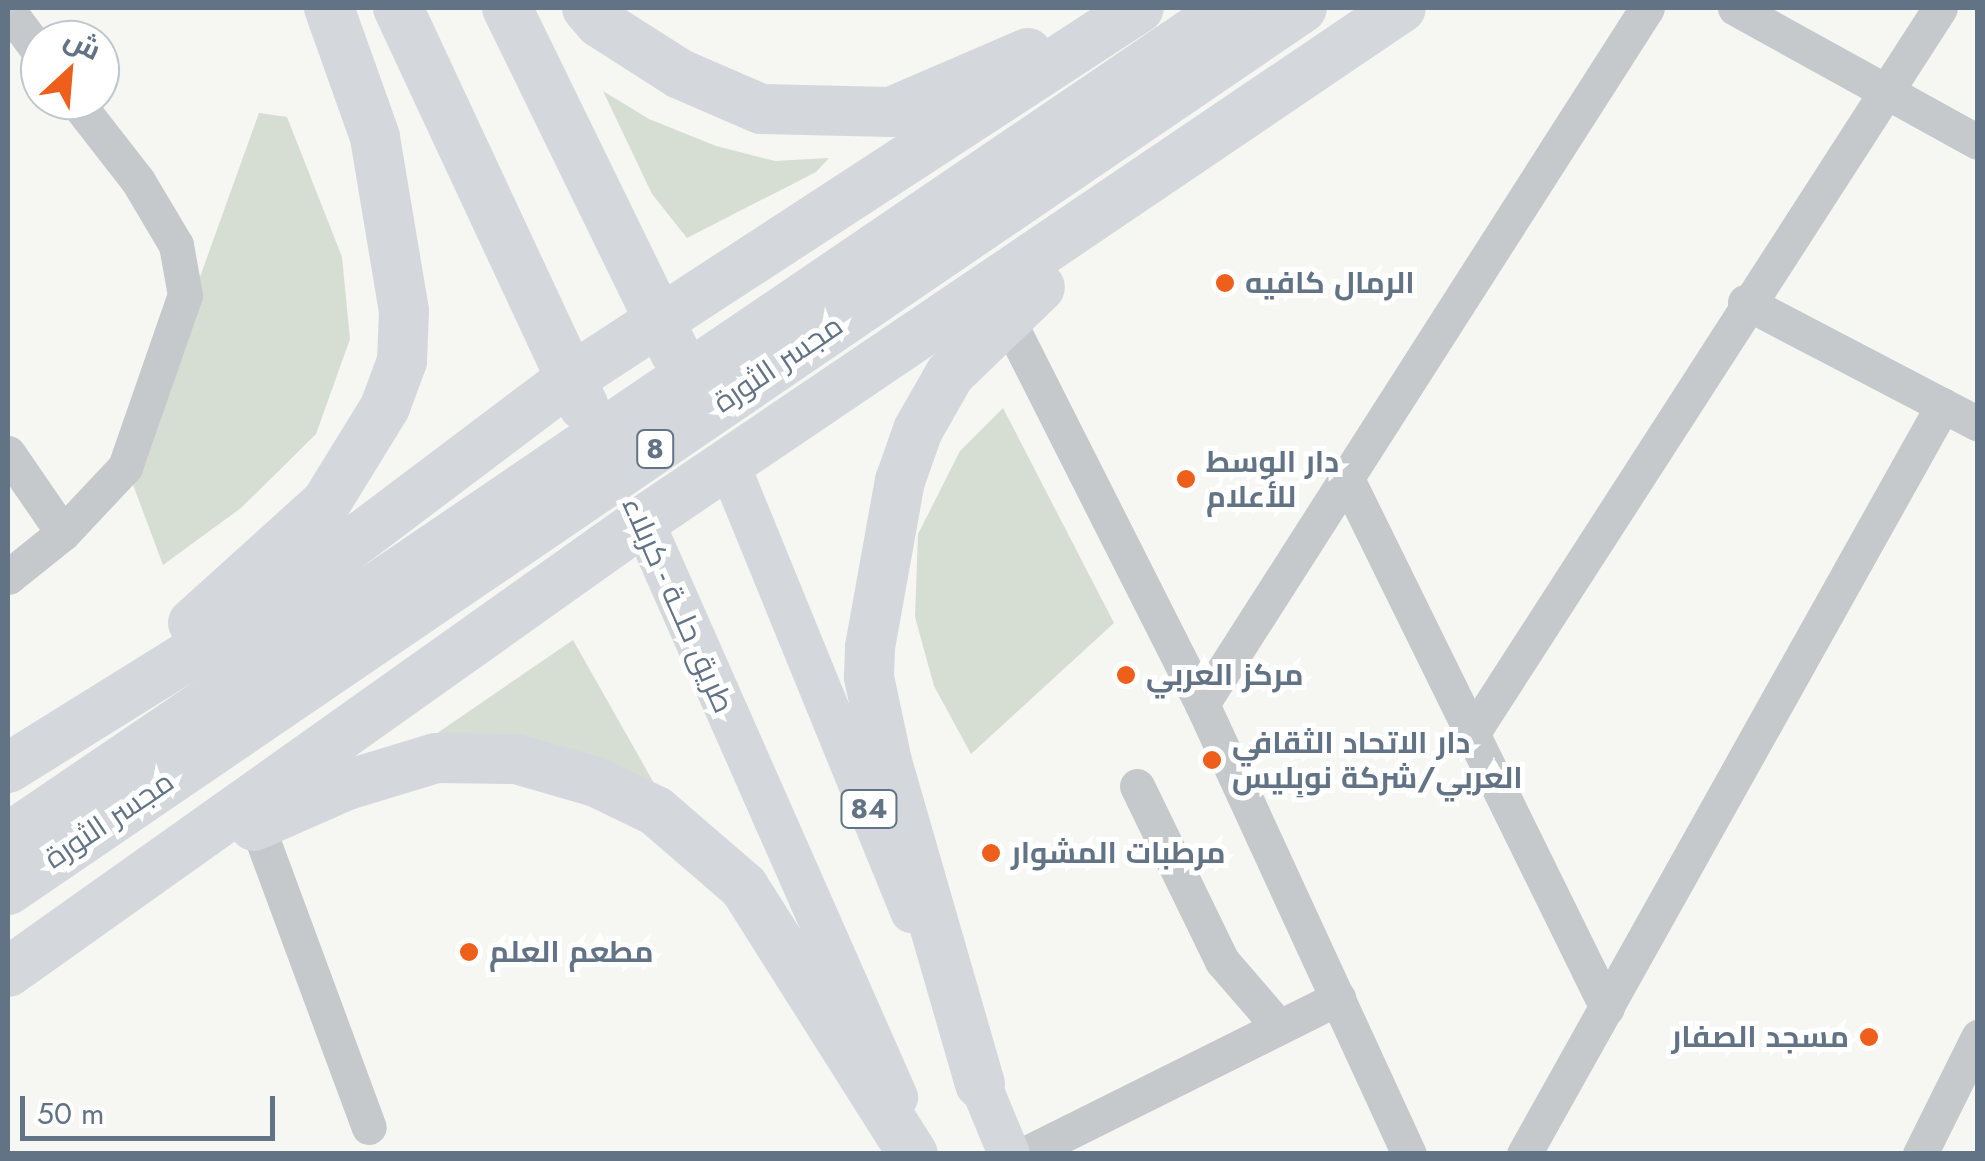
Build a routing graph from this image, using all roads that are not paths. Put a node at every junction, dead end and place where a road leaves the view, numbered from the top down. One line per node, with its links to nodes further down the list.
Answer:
1 (329, 8): 31 (highway)
2 (398, 8): 19 (highway, طريق حلــة - كربلاء)
3 (507, 8): 18 (highway, 84)
4 (587, 8): 5 (highway)
5 (1139, 8): 15 (highway)
6 (1229, 8): 36 (highway, مجسر الثورة / 8)
7 (1302, 8): 38 (highway, مجسر الثورة / 8)
8 (1400, 8): 17 (highway)
9 (1647, 8): 24 (street)
10 (1735, 8): 12 (street)
11 (1940, 8): 12 (street)
12 (1889, 88): 14 (street); 16 (street)
13 (91, 120): 26 (street)
14 (1978, 142)
15 (884, 175): 17 (highway); 18 (highway)
16 (1745, 302): 20 (street); 32 (street)
17 (997, 304): 23 (highway); 29 (street); 44 (highway)
18 (660, 321): 19 (highway); 23 (highway, 84)
19 (570, 380): 25 (highway, طريق حلــة - كربلاء); 28 (highway)
20 (1942, 405): 21 (street); 41 (street)
21 (1978, 424)
22 (8, 454): 26 (street)
23 (729, 465): 25 (highway); 44 (main road, 84)
24 (1348, 481): 29 (street); 32 (street)
25 (643, 521): 30 (highway); 47 (main road, طريق حلــة - كربلاء)
26 (63, 533): 27 (street)
27 (8, 577)
28 (273, 604): 30 (highway); 31 (highway)
29 (1202, 704): 40 (street)
30 (359, 724): 37 (highway)
31 (61, 730): 33 (highway)
32 (1470, 737): 41 (street)
33 (8, 768)
34 (1137, 786): 42 (street)
35 (257, 825): 37 (highway); 45 (street); 46 (highway)
36 (8, 838)
37 (154, 872): 39 (highway)
38 (8, 890)
39 (8, 972)
40 (1338, 998): 42 (street); 50 (street)
41 (1606, 1008): 51 (street)
42 (1279, 1028): 49 (street)
43 (1978, 1037): 52 (street)
44 (980, 1084): 48 (main road, 84)
45 (369, 1127)
46 (913, 1154)
47 (922, 1154)
48 (1009, 1154)
49 (1026, 1154)
50 (1409, 1154)
51 (1524, 1154)
52 (1920, 1154)

